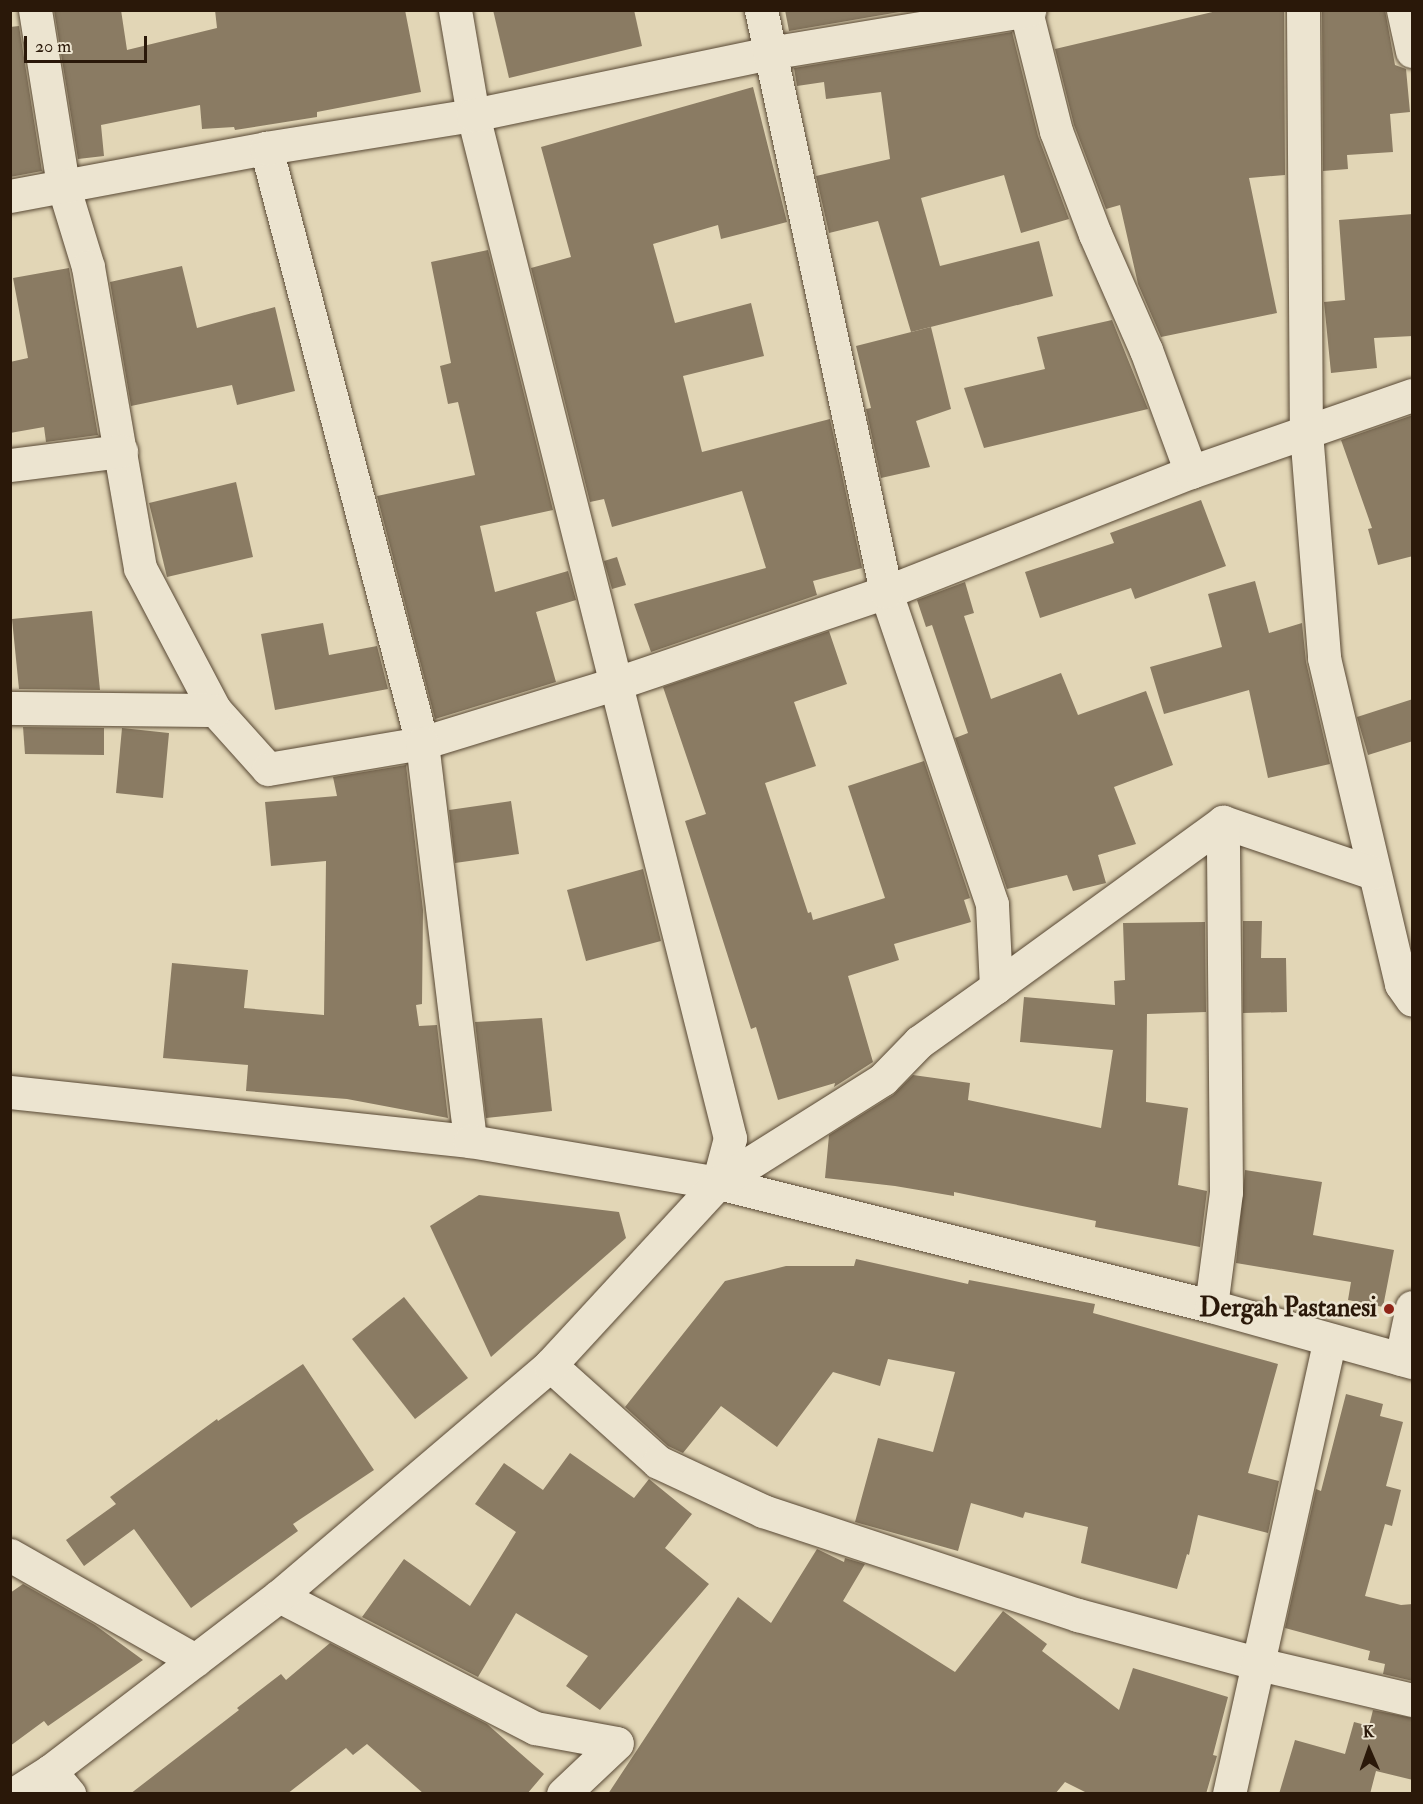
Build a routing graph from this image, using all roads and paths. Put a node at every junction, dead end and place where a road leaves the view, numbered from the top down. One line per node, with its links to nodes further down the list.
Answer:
1 (35, 10): 11 (street)
2 (455, 10): 9 (street)
3 (761, 10): 8 (street)
4 (1303, 10): 14 (street)
5 (1404, 10): 7 (street)
6 (1028, 11): 8 (street); 17 (street)
7 (1413, 51)
8 (770, 53): 9 (street); 18 (street)
9 (473, 115): 10 (street); 19 (street)
10 (266, 148): 11 (street); 22 (street)
11 (63, 185): 12 (street); 15 (street)
12 (10, 196)
13 (1413, 395): 14 (street)
14 (1306, 432): 17 (street); 24 (street)
15 (121, 451): 16 (street); 21 (street)
16 (10, 465)
17 (1191, 472): 18 (street)
18 (886, 592): 19 (street); 25 (street)
19 (617, 683): 22 (street); 29 (street)
20 (10, 708): 21 (street)
21 (215, 710): 22 (street)
22 (422, 743): 28 (street)
23 (1223, 822): 24 (street); 25 (street); 30 (street)
24 (1373, 873): 26 (street)
25 (996, 987): 29 (street)
26 (1413, 999)
27 (10, 1092): 28 (street)
28 (470, 1141): 29 (street)
29 (717, 1183): 30 (street); 34 (street)
30 (1211, 1306): 32 (street)
31 (1413, 1307): 33 (street)
32 (1330, 1340): 33 (street); 38 (street)
33 (1407, 1360)
34 (550, 1365): 36 (street); 38 (street)
35 (10, 1555): 37 (street)
36 (279, 1596): 37 (street); 42 (street)
37 (195, 1660): 40 (street)
38 (1259, 1664): 39 (street); 43 (street)
39 (1413, 1700)
40 (59, 1782): 41 (street)
41 (14, 1794)
42 (563, 1794)
43 (1229, 1794)

